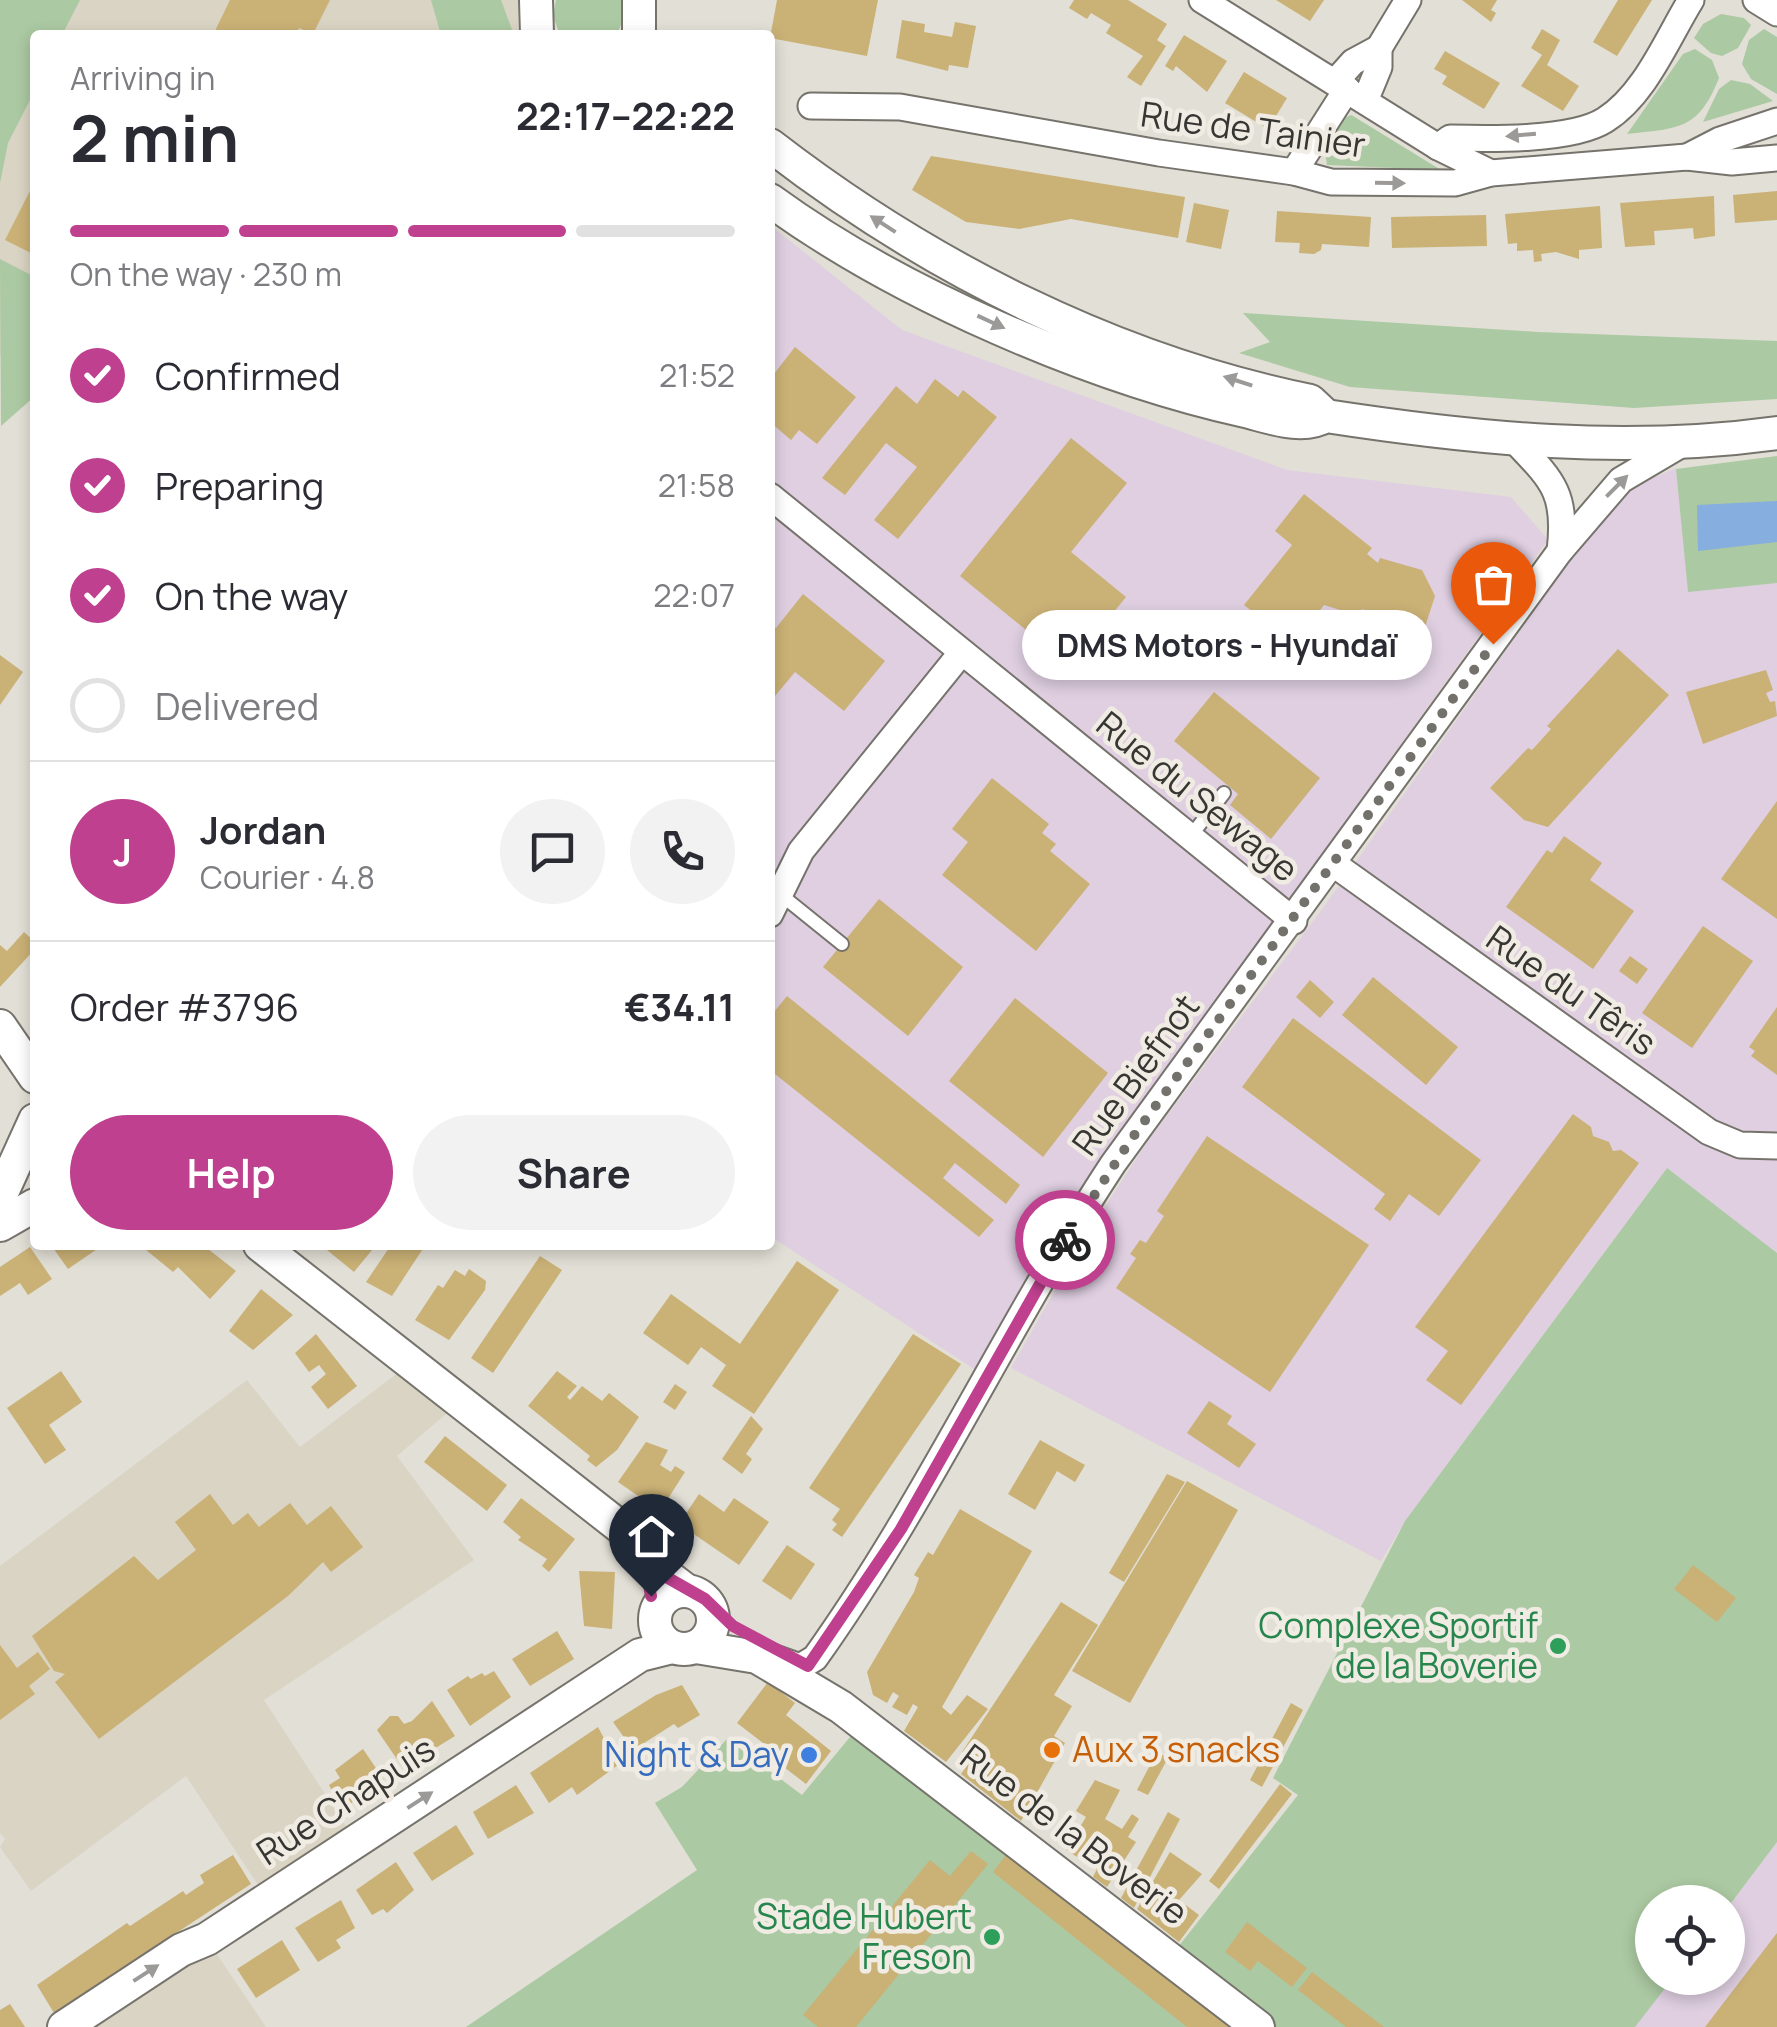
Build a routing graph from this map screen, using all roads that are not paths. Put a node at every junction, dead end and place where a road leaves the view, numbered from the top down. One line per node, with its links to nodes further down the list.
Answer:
1 (536, 0): 7 (street)
2 (1202, 0): 9 (street)
3 (1408, 0): 8 (street)
4 (1691, 0): 12 (street, one-way to 12)
5 (1756, 0): 6 (street)
6 (1777, 13)
7 (537, 30)
8 (1378, 48): 9 (street); 9 (street)
9 (1349, 91): 12 (street); 16 (street)
10 (811, 106): 16 (street, Rue de Tainier)
11 (1777, 122): 14 (street, Rue de Tainier)
12 (1438, 147): 17 (street)
13 (775, 149): 19 (street, one-way to 13)
14 (1687, 157): 15 (street, Rue de Tainier); 17 (street, Rue de Tainier)
15 (1777, 158)
16 (1294, 172): 17 (street, Rue de Tainier, one-way to 17)
17 (1491, 173)
18 (775, 203): 19 (street, one-way to 19)
19 (1326, 416): 22 (street)
20 (1777, 433): 21 (street)
21 (1690, 440): 22 (street); 24 (street, Rue Biefnot, one-way to 21)
22 (1515, 441): 24 (street)
23 (775, 500): 25 (street, Rue du Sewage)
24 (1560, 551): 28 (street, Rue Biefnot)
25 (962, 652): 27 (street, Rue du Sewage); 29 (street)
26 (1224, 793): 27 (lane)
27 (1190, 838): 30 (street, Rue du Sewage)
28 (1335, 865): 30 (street, Rue Biefnot); 37 (street, Rue du Têris)
29 (775, 904): 31 (lane)
30 (1294, 921): 47 (street, Rue Biefnot)
31 (842, 944)
32 (0, 1016): 34 (street)
33 (0, 1026): 35 (street)
34 (30, 1033)
35 (30, 1070)
36 (30, 1131): 38 (street)
37 (1777, 1146)
38 (0, 1197)
39 (30, 1208): 40 (street)
40 (0, 1225)
41 (266, 1250): 42 (street, Rue de la Boverie)
42 (620, 1531): 43 (street, Rue de la Boverie); 44 (street, Rue de la Boverie)
43 (699, 1599): 44 (street); 45 (street); 47 (street, Rue de la Boverie)
44 (655, 1618): 45 (street)
45 (684, 1647): 46 (street, Rue de la Boverie); 49 (street, Rue Chapuis, one-way to 45)
46 (757, 1657): 47 (street); 48 (street, Rue de la Boverie)
47 (808, 1666): 48 (street, Rue de la Boverie)
48 (841, 1708): 50 (street, Rue de la Boverie)
49 (64, 2027)
50 (1258, 2027)

